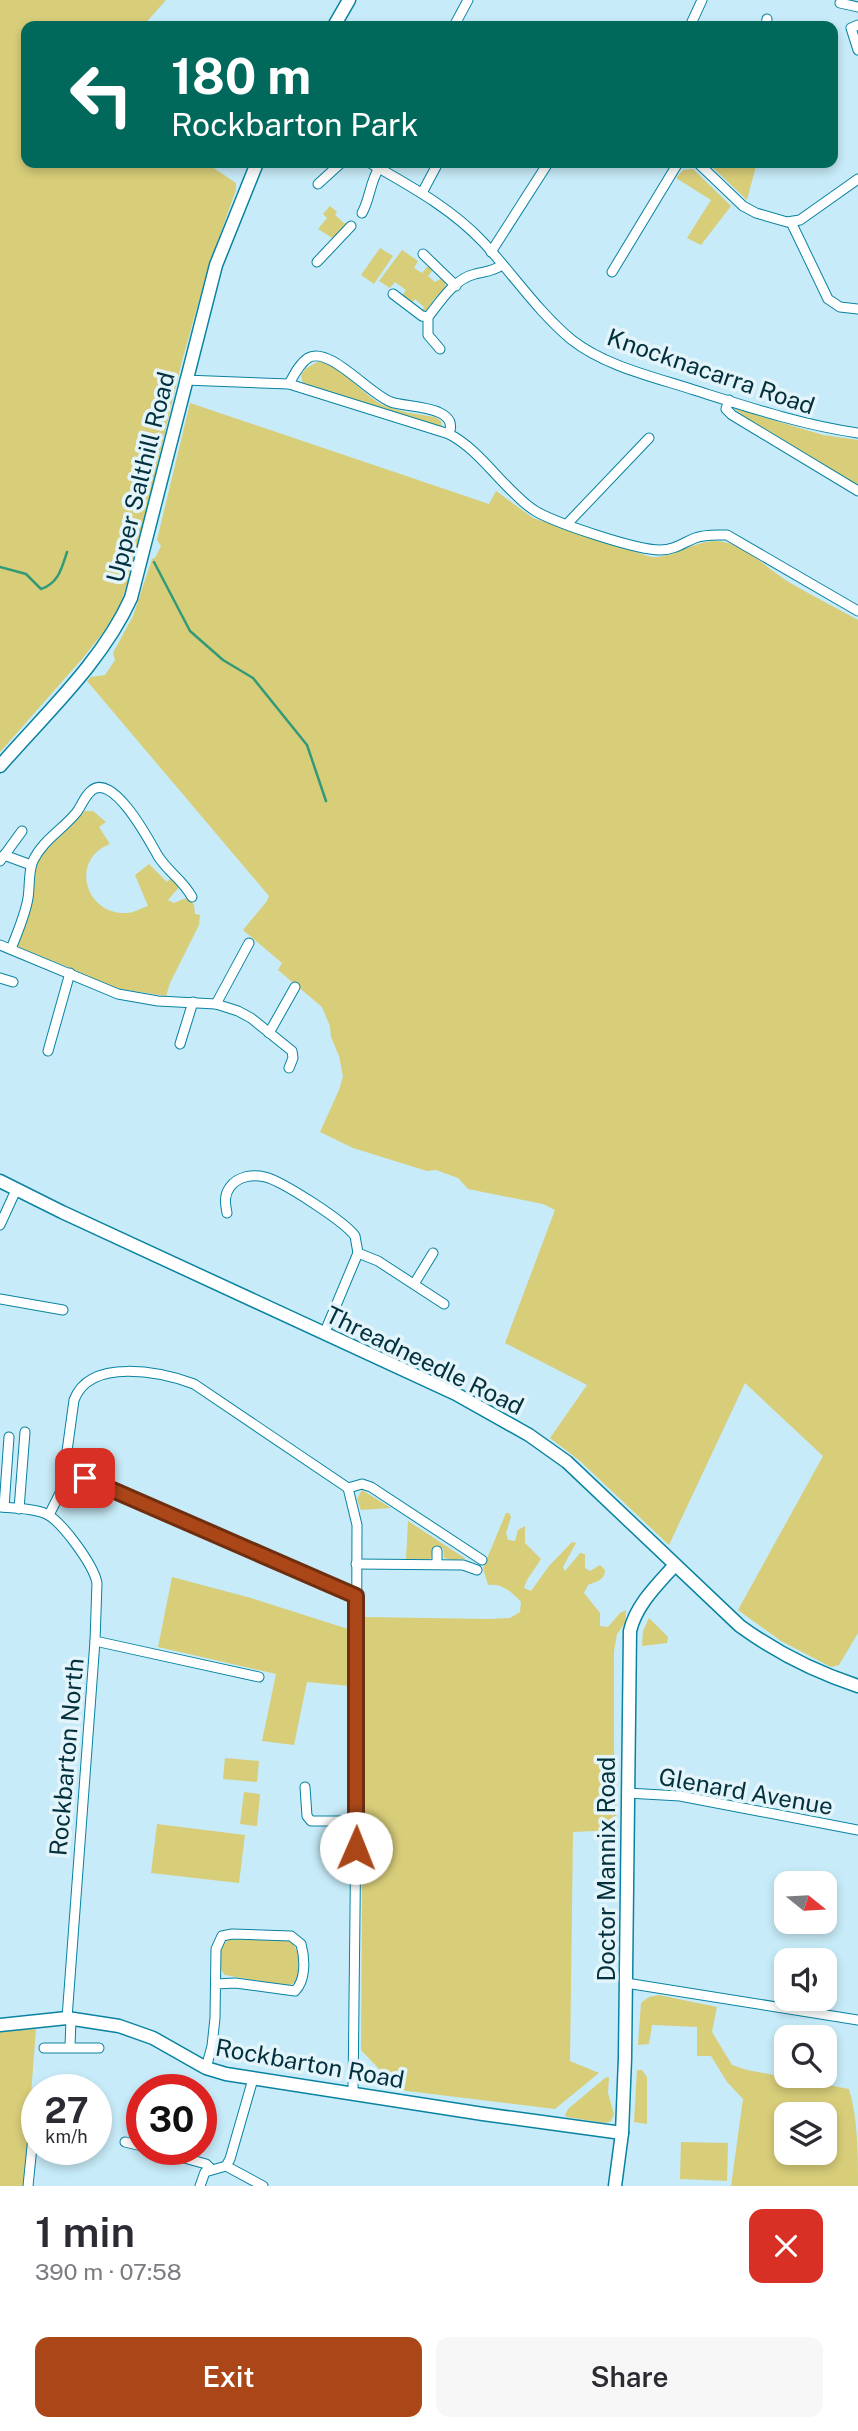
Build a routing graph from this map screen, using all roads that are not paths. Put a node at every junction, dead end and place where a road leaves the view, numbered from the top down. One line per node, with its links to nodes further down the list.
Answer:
1 (349, 0): 6 (main road)
2 (468, 0): 7 (street)
3 (702, 0): 8 (street)
4 (840, 3): 5 (street)
5 (858, 7)
6 (337, 21)
7 (457, 21)
8 (692, 21)
9 (858, 25): 10 (street)
10 (858, 50)
11 (255, 168): 35 (main road, Upper Salthill Road)
12 (336, 168): 20 (street)
13 (374, 168): 22 (street)
14 (380, 168): 21 (street, Knocknacarra Road)
15 (435, 168): 21 (street)
16 (545, 168): 25 (street)
17 (675, 168): 29 (street)
18 (703, 168): 23 (street)
19 (858, 179): 23 (street)
20 (318, 184)
21 (422, 193): 25 (street, Knocknacarra Road)
22 (362, 213)
23 (791, 222): 32 (street)
24 (351, 226): 27 (street)
25 (491, 252): 28 (street, Knocknacarra Road)
26 (423, 254): 30 (street)
27 (317, 262)
28 (502, 265): 30 (street); 37 (street, Knocknacarra Road)
29 (612, 272)
30 (456, 286): 33 (street)
31 (393, 294): 33 (street)
32 (858, 309)
33 (428, 317): 34 (street)
34 (440, 349)
35 (185, 380): 36 (street); 44 (main road, Upper Salthill Road)
36 (289, 384): 39 (street); 39 (street)
37 (729, 400): 38 (street, Knocknacarra Road); 41 (street)
38 (858, 433)
39 (449, 434): 42 (street)
40 (649, 438): 42 (street)
41 (858, 491)
42 (567, 524): 43 (street)
43 (858, 611)
44 (0, 766)
45 (22, 831): 46 (street)
46 (2, 858): 47 (street)
47 (31, 865): 48 (street); 51 (street)
48 (192, 897)
49 (249, 943): 57 (street)
50 (0, 945): 51 (street)
51 (10, 949): 52 (street)
52 (70, 973): 56 (street); 60 (street)
53 (0, 978): 54 (street)
54 (13, 982)
55 (295, 987): 58 (street)
56 (192, 1002): 57 (street); 59 (street)
57 (216, 1004): 58 (street)
58 (269, 1032): 61 (street)
59 (180, 1044)
60 (48, 1051)
61 (289, 1068)
62 (0, 1181): 63 (main road, Threadneedle Road)
63 (16, 1189): 65 (street); 72 (main road, Threadneedle Road)
64 (227, 1213): 66 (street)
65 (0, 1225)
66 (358, 1253): 68 (street); 72 (street)
67 (433, 1253): 68 (street)
68 (414, 1284): 70 (street)
69 (0, 1299): 71 (street)
70 (444, 1304)
71 (63, 1310)
72 (324, 1334): 84 (main road, Threadneedle Road)
73 (25, 1432): 78 (street)
74 (9, 1437): 77 (street)
75 (64, 1473): 76 (street); 79 (street); 86 (street)
76 (348, 1488): 81 (street); 82 (street)
77 (2, 1507): 78 (street)
78 (19, 1509): 79 (street)
79 (48, 1515): 87 (street, Rockbarton North)
80 (437, 1551): 83 (street)
81 (482, 1560)
82 (356, 1564): 83 (street); 86 (street)
83 (437, 1564): 85 (street)
84 (674, 1566): 89 (main road, Threadneedle Road); 91 (main road, Doctor Mannix Road)
85 (477, 1570)
86 (356, 1596): 92 (street)
87 (95, 1641): 88 (street); 96 (street, Rockbarton North)
88 (258, 1677)
89 (858, 1686)
90 (305, 1787): 92 (street)
91 (627, 1793): 93 (street, Glenard Avenue); 94 (main road, Doctor Mannix Road)
92 (356, 1821): 104 (street)
93 (858, 1830)
94 (626, 1983): 97 (street); 105 (main road, Doctor Mannix Road)
95 (216, 1984): 95 (street); 102 (street)
96 (69, 2018): 98 (main road, Rockbarton Road); 99 (street, Rockbarton North); 102 (main road, Rockbarton Road)
97 (858, 2020)
98 (0, 2025)
99 (70, 2047): 100 (street); 101 (street)
100 (44, 2048)
101 (100, 2048)
102 (206, 2068): 103 (main road, Rockbarton Road)
103 (253, 2079): 104 (main road, Rockbarton Road); 108 (street)
104 (353, 2093): 105 (main road, Rockbarton Road)
105 (622, 2133): 113 (main road, Doctor Mannix Road)
106 (30, 2165): 110 (street)
107 (206, 2165): 109 (street)
108 (226, 2166): 109 (street); 112 (street)
109 (211, 2169): 111 (street)
110 (28, 2186)
111 (200, 2186)
112 (263, 2186)
113 (615, 2186)

